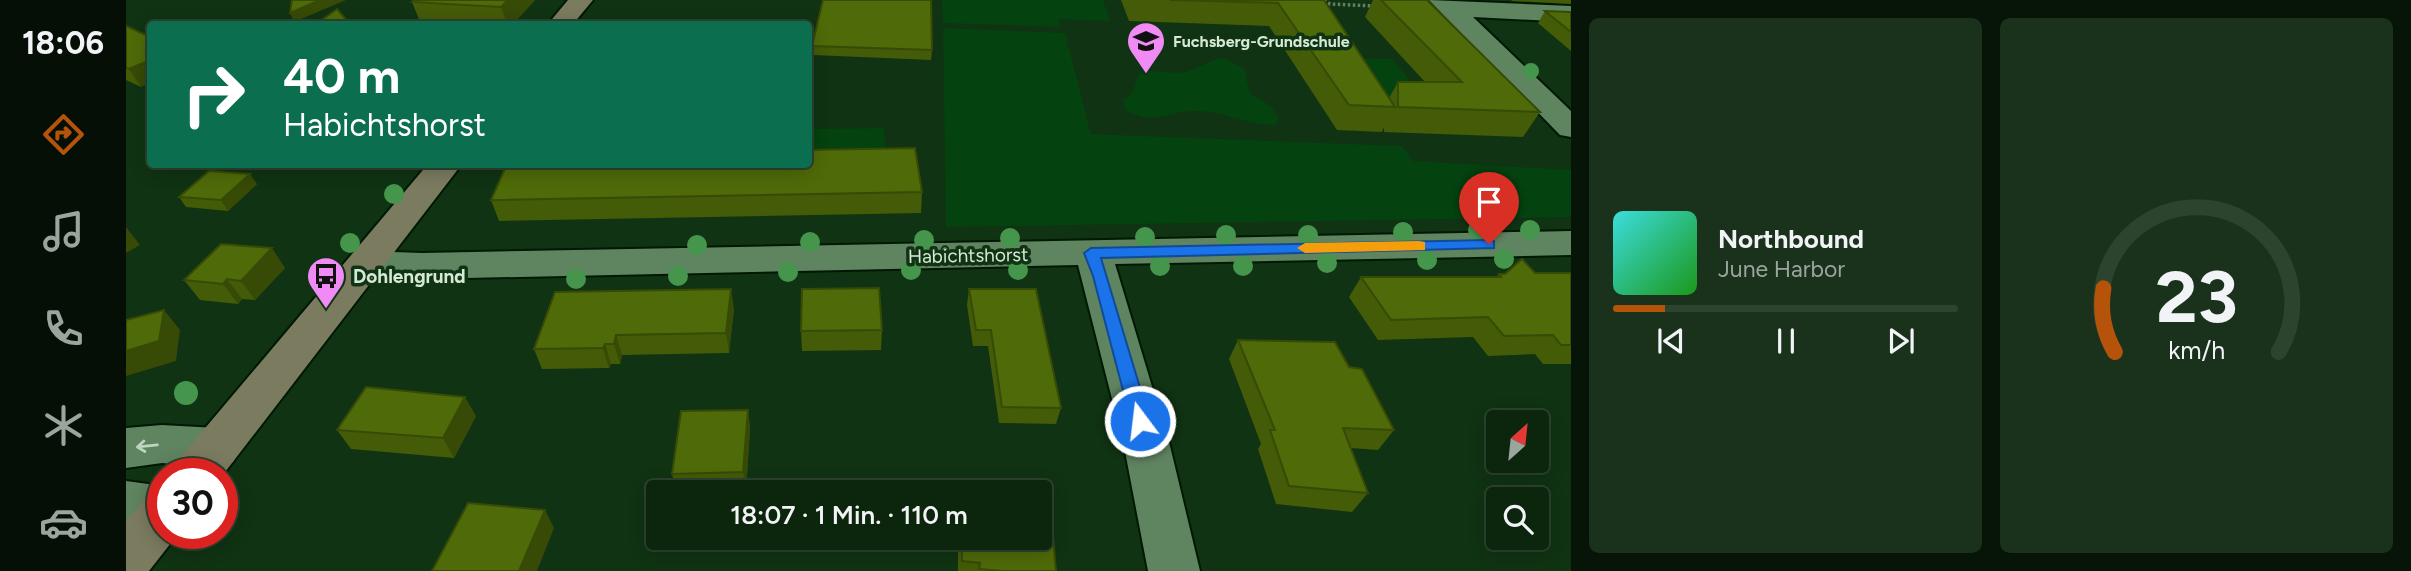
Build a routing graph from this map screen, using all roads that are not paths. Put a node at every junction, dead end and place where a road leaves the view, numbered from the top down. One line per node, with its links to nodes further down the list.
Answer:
1 (580, 0): 4 (main road)
2 (1446, 5): 3 (street); 5 (street)
3 (1571, 14)
4 (563, 21)
5 (1564, 116)
6 (443, 168): 9 (main road)
7 (1571, 243): 8 (street, Habichtshorst)
8 (1091, 253): 9 (street, Habichtshorst); 17 (street)
9 (365, 264): 12 (main road)
10 (126, 448): 11 (street, one-way to 10)
11 (198, 458)
12 (208, 458)
13 (126, 503): 14 (street)
14 (147, 506)
15 (147, 534): 16 (main road)
16 (126, 560)
17 (1174, 571)

